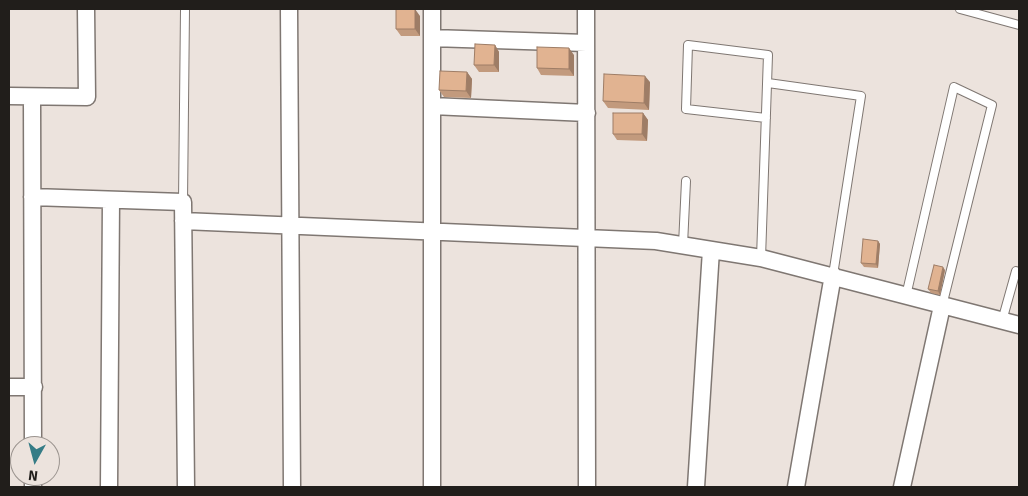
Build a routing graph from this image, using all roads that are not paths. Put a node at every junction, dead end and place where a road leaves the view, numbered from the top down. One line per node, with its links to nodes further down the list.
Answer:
1 (86, 9): 12 (street)
2 (185, 9): 19 (lane)
3 (289, 9): 21 (street)
4 (432, 9): 8 (street)
5 (586, 9): 9 (street)
6 (960, 9): 7 (lane)
7 (1019, 24)
8 (432, 38): 9 (street); 13 (street)
9 (586, 43): 14 (street)
10 (768, 83): 15 (lane); 15 (lane); 28 (lane)
11 (9, 96): 12 (street)
12 (32, 97): 17 (street)
13 (432, 106): 14 (street); 22 (street)
14 (586, 113): 23 (street)
15 (766, 118): 26 (lane)
16 (686, 181): 24 (lane)
17 (32, 197): 18 (street); 34 (street)
18 (112, 200): 19 (street); 36 (street)
19 (183, 202): 20 (street)
20 (183, 221): 21 (street); 37 (street)
21 (292, 226): 22 (street); 38 (street)
22 (432, 232): 23 (street); 39 (street)
23 (586, 238): 24 (street); 40 (street)
24 (683, 245): 25 (street)
25 (711, 250): 26 (street); 41 (street)
26 (761, 258): 28 (street)
27 (1016, 271): 31 (lane)
28 (833, 276): 29 (street); 42 (street)
29 (906, 296): 30 (street); 30 (lane)
30 (942, 306): 31 (street); 43 (street)
31 (1002, 321): 32 (street)
32 (1019, 325)
33 (9, 387): 34 (street)
34 (34, 387): 35 (street)
35 (33, 436)
36 (109, 487)
37 (186, 487)
38 (292, 487)
39 (432, 487)
40 (587, 487)
41 (696, 487)
42 (796, 487)
43 (902, 487)

